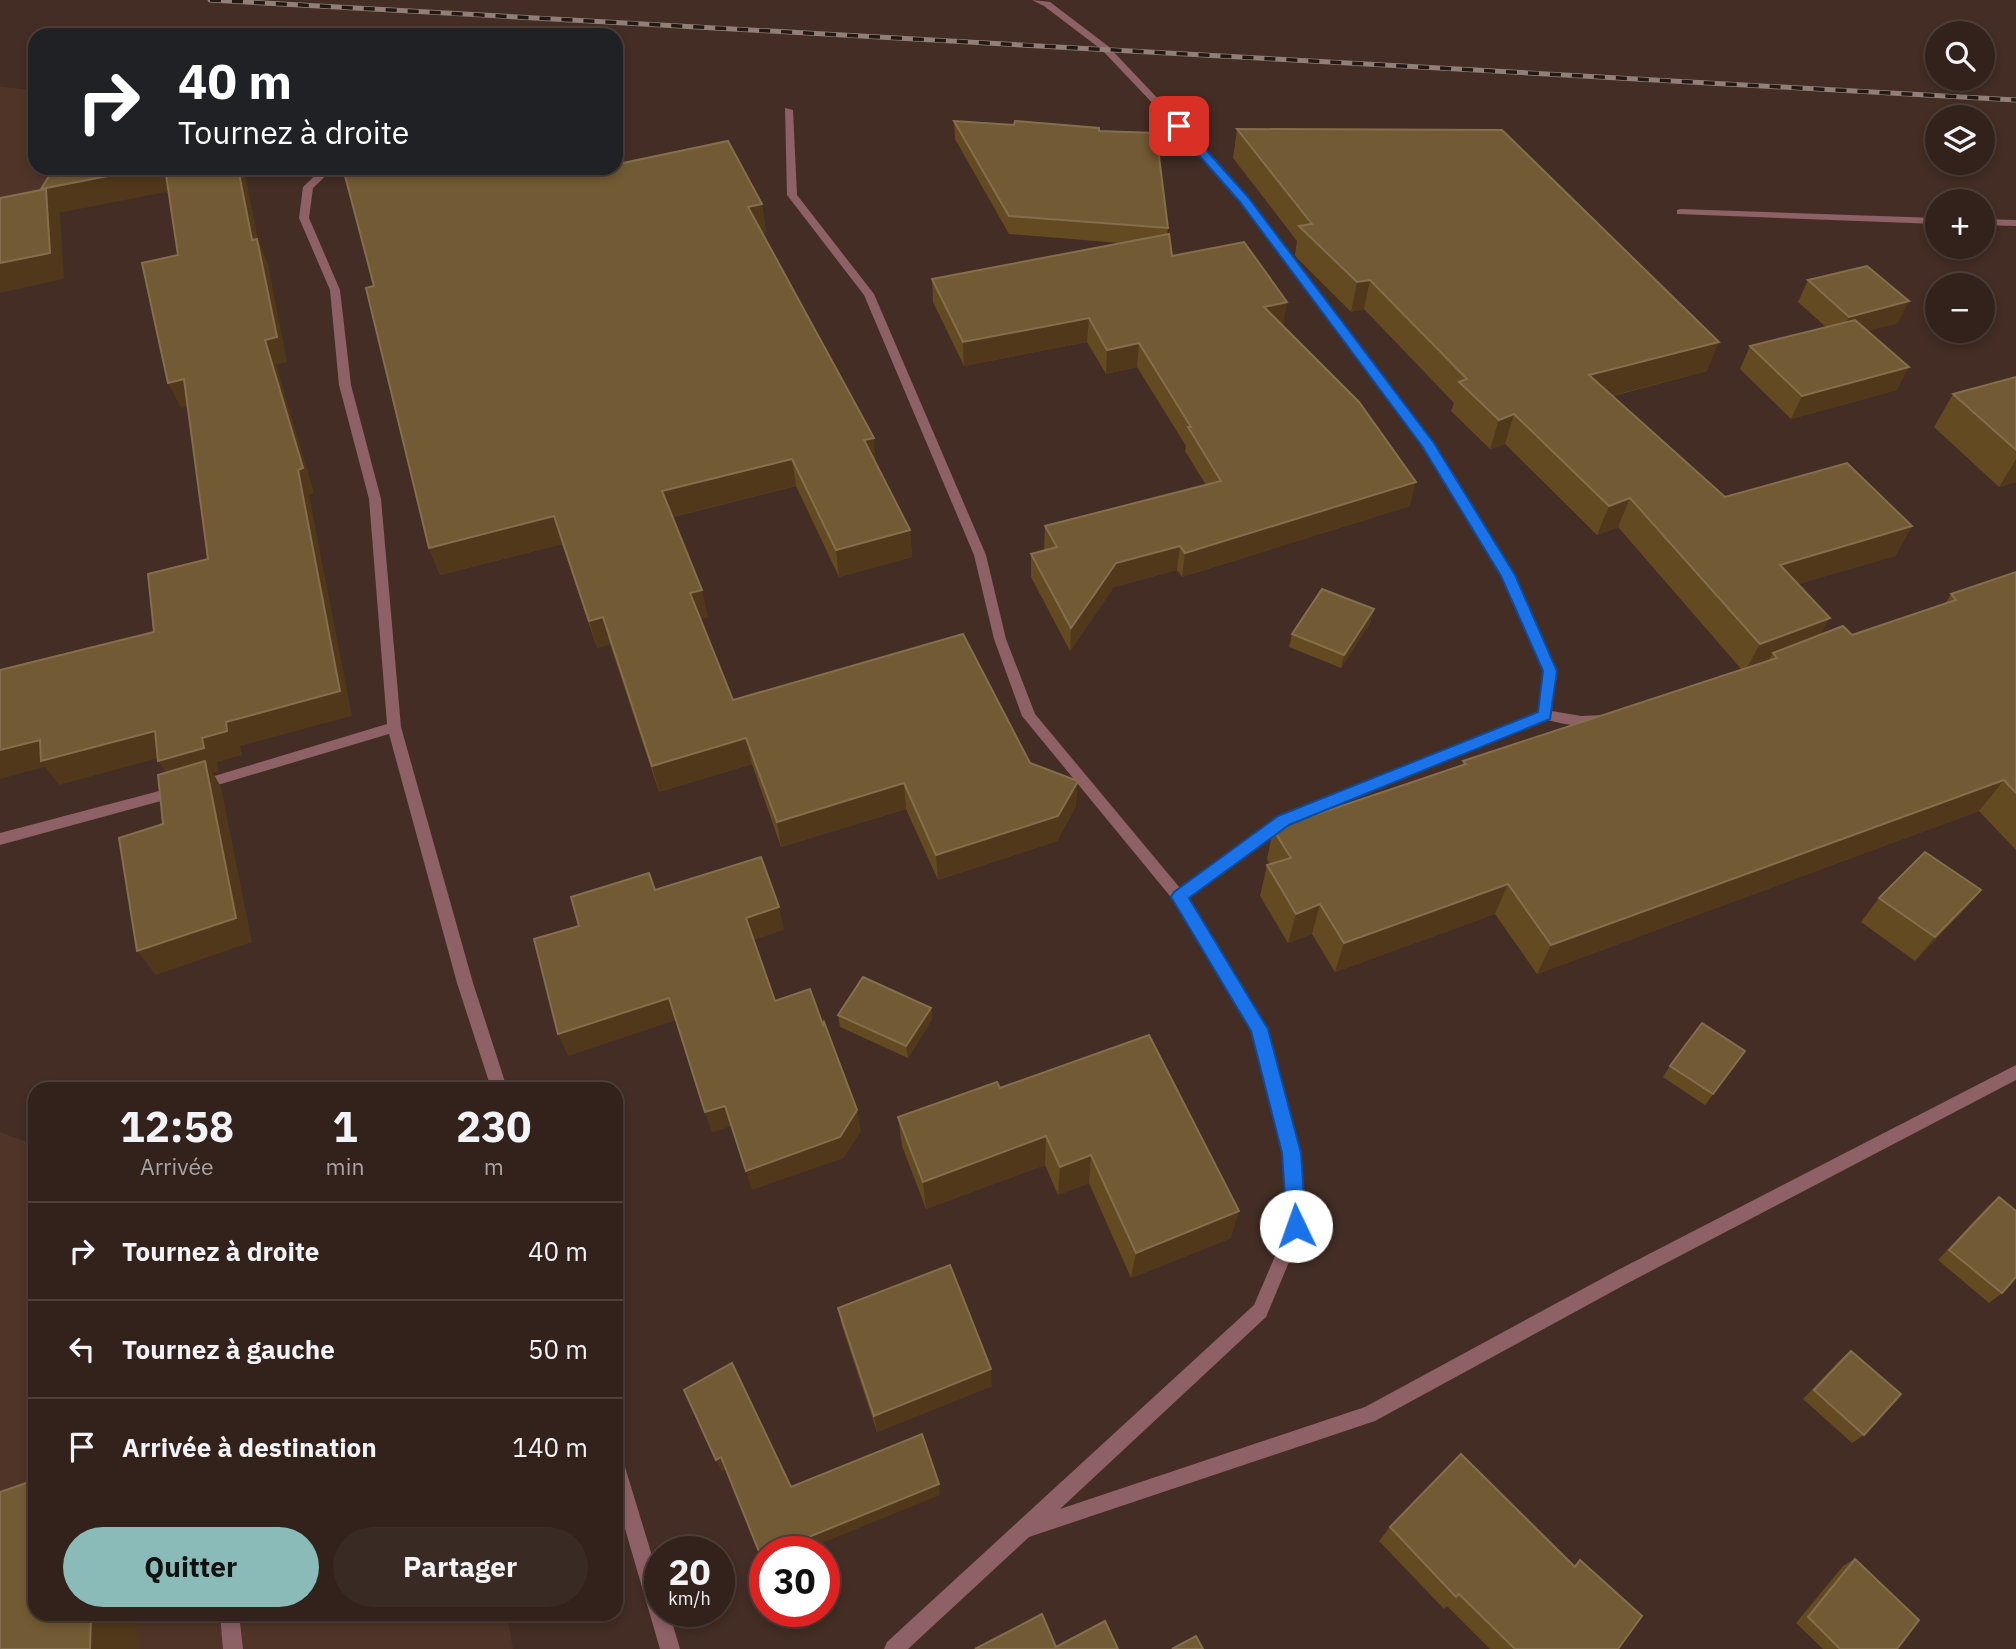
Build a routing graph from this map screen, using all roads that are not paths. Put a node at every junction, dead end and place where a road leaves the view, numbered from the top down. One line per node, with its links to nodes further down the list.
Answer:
1 (1036, 0): 8 (street)
2 (788, 110): 12 (street)
3 (321, 175): 10 (street)
4 (1681, 212): 5 (street)
5 (1925, 221)
6 (1995, 222): 7 (street)
7 (2016, 223)
8 (1545, 715): 9 (street); 12 (street)
9 (1622, 719)
10 (394, 727): 11 (street); 14 (street)
11 (0, 839)
12 (1179, 897): 16 (street)
13 (2016, 1072): 16 (street)
14 (497, 1082)
15 (623, 1491): 19 (street)
16 (1022, 1530): 20 (street)
17 (231, 1621): 18 (street)
18 (233, 1649)
19 (670, 1649)
20 (894, 1649)

